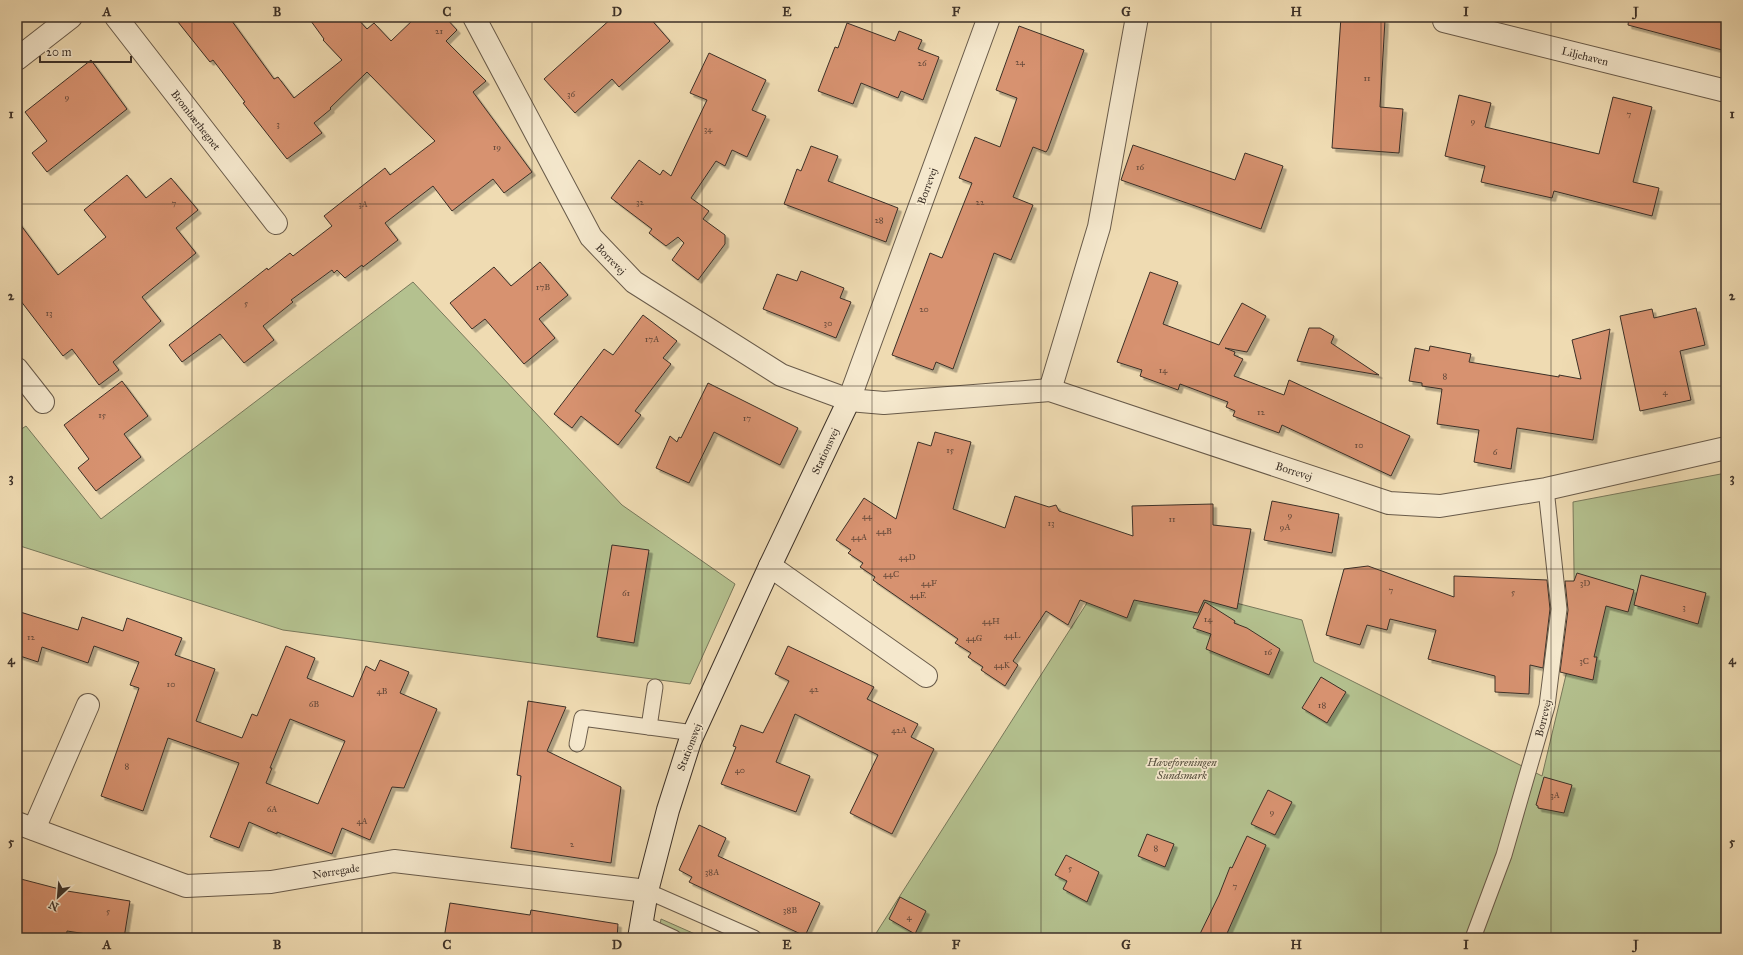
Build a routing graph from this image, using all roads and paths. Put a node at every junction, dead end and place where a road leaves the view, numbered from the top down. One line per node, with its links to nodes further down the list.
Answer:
1 (71, 17): 7 (street)
2 (116, 17): 9 (street, Brombærhegnet)
3 (474, 17): 12 (street, Borrevej)
4 (989, 17): 12 (street, Borrevej)
5 (1138, 17): 11 (street)
6 (1444, 21): 8 (street, Liljehaven)
7 (17, 59)
8 (1726, 91)
9 (276, 223)
10 (17, 369): 13 (street)
11 (1050, 390): 12 (street, Borrevej); 15 (street, Borrevej)
12 (849, 400): 16 (street, Stationsvej)
13 (42, 402)
14 (1726, 448): 15 (street, Borrevej)
15 (1546, 489): 28 (lane, Borrevej)
16 (770, 566): 17 (street); 21 (street, Stationsvej)
17 (926, 676)
18 (655, 687): 20 (lane)
19 (88, 705): 23 (street, Nørregade)
20 (649, 727): 21 (lane); 22 (lane)
21 (694, 733): 24 (street, Stationsvej)
22 (578, 744)
23 (25, 826): 24 (street, Nørregade)
24 (647, 891): 25 (street, Stationsvej); 27 (lane)
25 (640, 930): 26 (lane)
26 (674, 938)
27 (754, 938)
28 (1472, 938)

